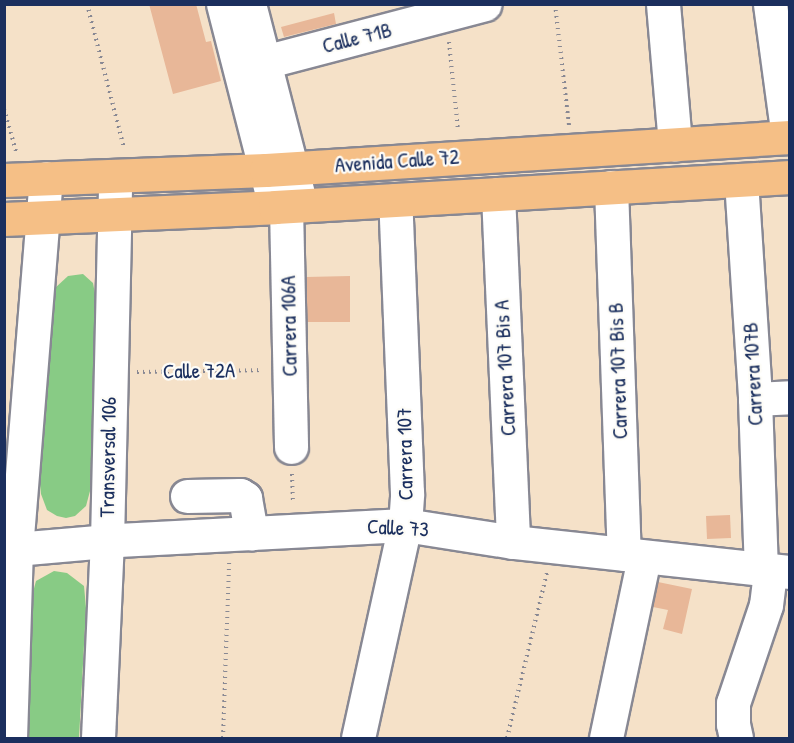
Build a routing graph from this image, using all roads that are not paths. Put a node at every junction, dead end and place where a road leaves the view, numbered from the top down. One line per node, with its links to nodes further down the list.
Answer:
1 (223, 4): 10 (street, Carrera 106A)
2 (249, 4): 7 (street, Carrera 106A)
3 (485, 4): 6 (street, Calle 71B)
4 (663, 4): 9 (street)
5 (770, 4): 8 (street)
6 (402, 15): 7 (street, Calle 71B)
7 (264, 62): 10 (street, Carrera 106A)
8 (789, 137): 9 (main road, Avenida Calle 72)
9 (675, 144): 10 (main road, Avenida Calle 72)
10 (278, 169): 11 (main road, Avenida Calle 72); 18 (street, Carrera 106A)
11 (122, 175): 13 (main road, Avenida Calle 72); 19 (street, Transversal 106)
12 (789, 177): 14 (main road, Avenida Calle 72)
13 (25, 179): 20 (street)
14 (741, 180): 15 (main road, Avenida Calle 72); 23 (street, Carrera 107B)
15 (611, 187): 16 (main road, Avenida Calle 72); 31 (street, Carrera 107 Bis B)
16 (498, 194): 17 (main road, Avenida Calle 72); 29 (street, Carrera 107 Bis A)
17 (395, 200): 18 (main road, Avenida Calle 72); 26 (street, Carrera 107)
18 (287, 206): 19 (main road, Avenida Calle 72); 24 (street, Carrera 106A)
19 (114, 214): 20 (main road, Avenida Calle 72); 28 (street, Transversal 106)
20 (43, 217): 21 (main road, Avenida Calle 72); 30 (street)
21 (4, 219)
22 (789, 398): 23 (street)
23 (754, 399): 32 (street, Carrera 107B)
24 (291, 447)
25 (188, 496): 27 (street)
26 (405, 525): 27 (street, Calle 73); 29 (street, Calle 73); 35 (street, Carrera 107)
27 (240, 533): 28 (street, Calle 73)
28 (107, 541): 30 (street, Calle 73); 34 (street, Transversal 106)
29 (513, 542): 31 (street, Calle 73)
30 (10, 550): 33 (street)
31 (634, 555): 32 (street, Calle 73); 36 (street, Carrera 107 Bis B)
32 (774, 570): 37 (street, Carrera 107B)
33 (10, 738)
34 (98, 738)
35 (358, 738)
36 (606, 738)
37 (736, 738)

